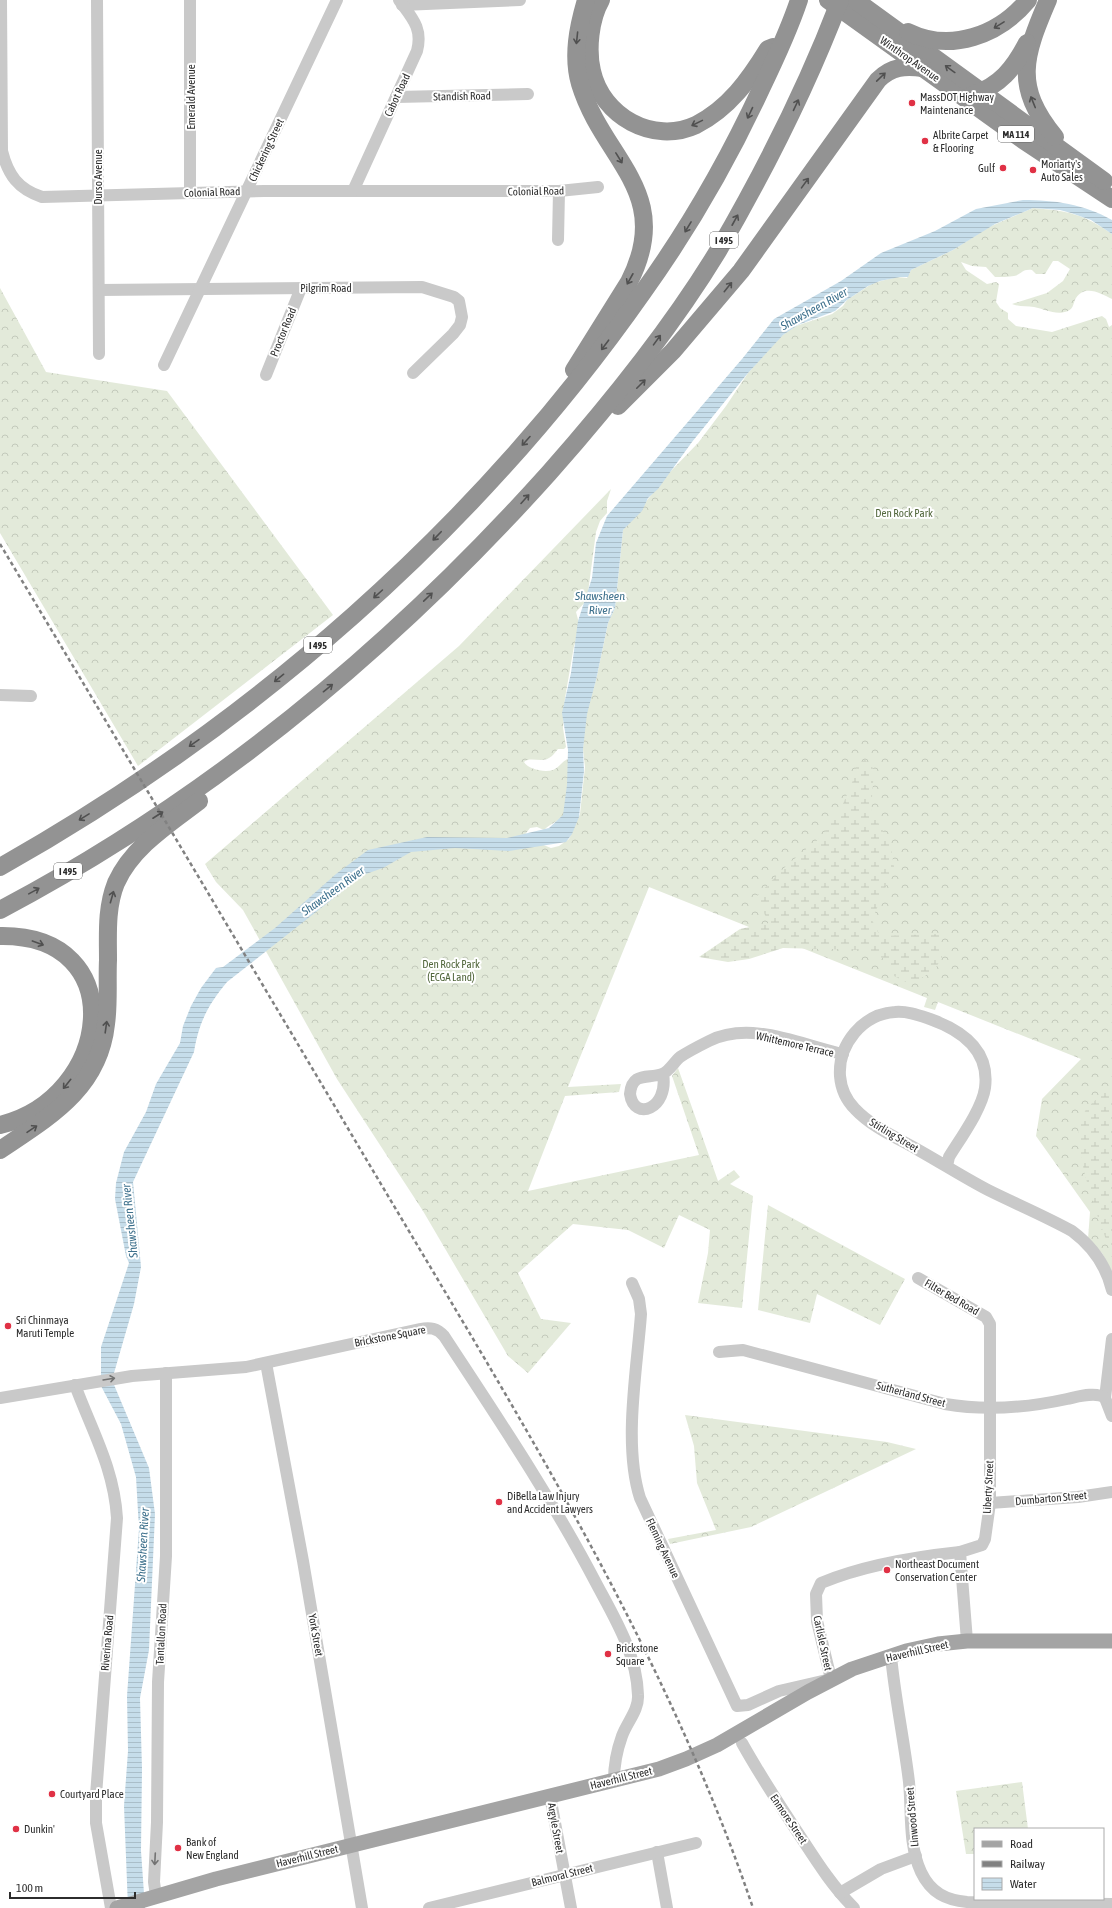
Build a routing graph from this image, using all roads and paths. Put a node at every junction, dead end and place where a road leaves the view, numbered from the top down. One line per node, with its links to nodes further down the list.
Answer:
1 (1, 0): 29 (street, Colonial Road)
2 (97, 0): 29 (street, Durso Avenue)
3 (190, 0): 28 (street, Emerald Avenue)
4 (337, 0): 25 (street, Chickering Street)
5 (520, 0): 13 (street)
6 (586, 0): 39 (highway, one-way to 39)
7 (601, 0): 17 (highway, one-way to 7)
8 (827, 0): 18 (highway, Winthrop Avenue / MA 114)
9 (840, 0): 40 (highway, I 495, one-way to 9)
10 (855, 0): 15 (highway, Winthrop Avenue / MA 114)
11 (1028, 0): 15 (highway, one-way to 15)
12 (1048, 0): 16 (highway)
13 (401, 2): 21 (street, Cabot Road)
14 (798, 5): 17 (highway, I 495)
15 (884, 20): 20 (highway, Winthrop Avenue / MA 114, one-way to 15)
16 (1032, 36): 20 (highway); 22 (highway, one-way to 16)
17 (784, 40): 39 (highway, I 495, one-way to 39)
18 (923, 68): 20 (highway, Winthrop Avenue / MA 114); 40 (highway, one-way to 18)
19 (528, 94): 21 (street, Standish Road)
20 (973, 94): 22 (highway, Winthrop Avenue / MA 114); 30 (highway, Winthrop Avenue / MA 114)
21 (396, 97): 26 (street, Cabot Road)
22 (1071, 156): 24 (highway, Winthrop Avenue / MA 114)
23 (598, 187): 27 (street, Colonial Road)
24 (1112, 187)
25 (247, 191): 26 (street, Colonial Road); 28 (street, Colonial Road); 33 (street, Chickering Street)
26 (353, 191): 27 (street, Colonial Road)
27 (559, 191): 31 (street)
28 (190, 193): 29 (street, Colonial Road)
29 (98, 196): 34 (street, Durso Avenue)
30 (1112, 199)
31 (558, 240)
32 (301, 288): 33 (street, Pilgrim Road); 37 (street, Pilgrim Road); 38 (street, Proctor Road)
33 (200, 289): 34 (street, Pilgrim Road); 36 (street, Chickering Street)
34 (99, 290): 35 (street, Durso Avenue)
35 (99, 354)
36 (164, 365)
37 (413, 373)
38 (266, 375)
39 (552, 412): 44 (highway, I 495, one-way to 44)
40 (590, 426): 43 (highway, I 495, one-way to 40)
41 (0, 695): 42 (street)
42 (31, 696)
43 (139, 838): 45 (highway, I 495, one-way to 43); 50 (highway, one-way to 43)
44 (0, 867)
45 (0, 910)
46 (0, 936): 49 (highway, one-way to 49)
47 (843, 1054): 48 (street, Whittemore Terrace); 51 (street, Stirling Street); 51 (street, Stirling Street)
48 (663, 1074)
49 (0, 1125)
50 (0, 1150)
51 (947, 1166): 54 (street, Stirling Street)
52 (918, 1278): 55 (street, Filter Bed Road)
53 (632, 1283): 71 (street, Fleming Avenue)
54 (1112, 1290)
55 (986, 1317): 63 (street, Liberty Street)
56 (1112, 1339): 62 (street)
57 (719, 1352): 63 (street, Sutherland Street)
58 (266, 1362): 59 (street, Brickstone Square); 73 (street, Brickstone Square); 76 (street, York Street)
59 (166, 1372): 60 (street, Brickstone Square, one-way to 59); 81 (street, Tantallon Road, one-way to 81)
60 (81, 1384): 61 (street, Brickstone Square); 84 (street, Riverina Road)
61 (0, 1398)
62 (1105, 1398): 63 (street, Sutherland Street); 64 (street)
63 (990, 1409): 66 (street, Liberty Street)
64 (1112, 1416)
65 (1112, 1492): 66 (street, Dumbarton Street)
66 (990, 1503): 67 (street, Liberty Street)
67 (960, 1552): 68 (street); 71 (street, Carlisle Street)
68 (967, 1641): 69 (main road, Haverhill Street); 70 (main road, Haverhill Street)
69 (1112, 1641)
70 (891, 1656): 71 (main road, Haverhill Street); 78 (street, Linwood Street)
71 (831, 1679): 73 (main road, Haverhill Street)
72 (742, 1743): 80 (street, Enmore Street)
73 (614, 1780): 74 (main road, Haverhill Street)
74 (550, 1796): 76 (main road, Haverhill Street); 79 (street, Argyle Street)
75 (696, 1842): 77 (street, Balmoral Street)
76 (351, 1846): 81 (main road, Haverhill Street); 85 (street, York Street)
77 (657, 1852): 79 (street, Balmoral Street); 88 (street)
78 (916, 1856): 80 (street); 82 (street, Linwood Street)
79 (565, 1875): 83 (street, Balmoral Street); 87 (street, Argyle Street)
80 (840, 1893): 89 (street, Enmore Street)
81 (153, 1897): 84 (main road, Haverhill Street)
82 (1112, 1904)
83 (458, 1905): 86 (street, Balmoral Street)
84 (116, 1908)
85 (362, 1908)
86 (429, 1908)
87 (571, 1908)
88 (666, 1908)
89 (854, 1908)

